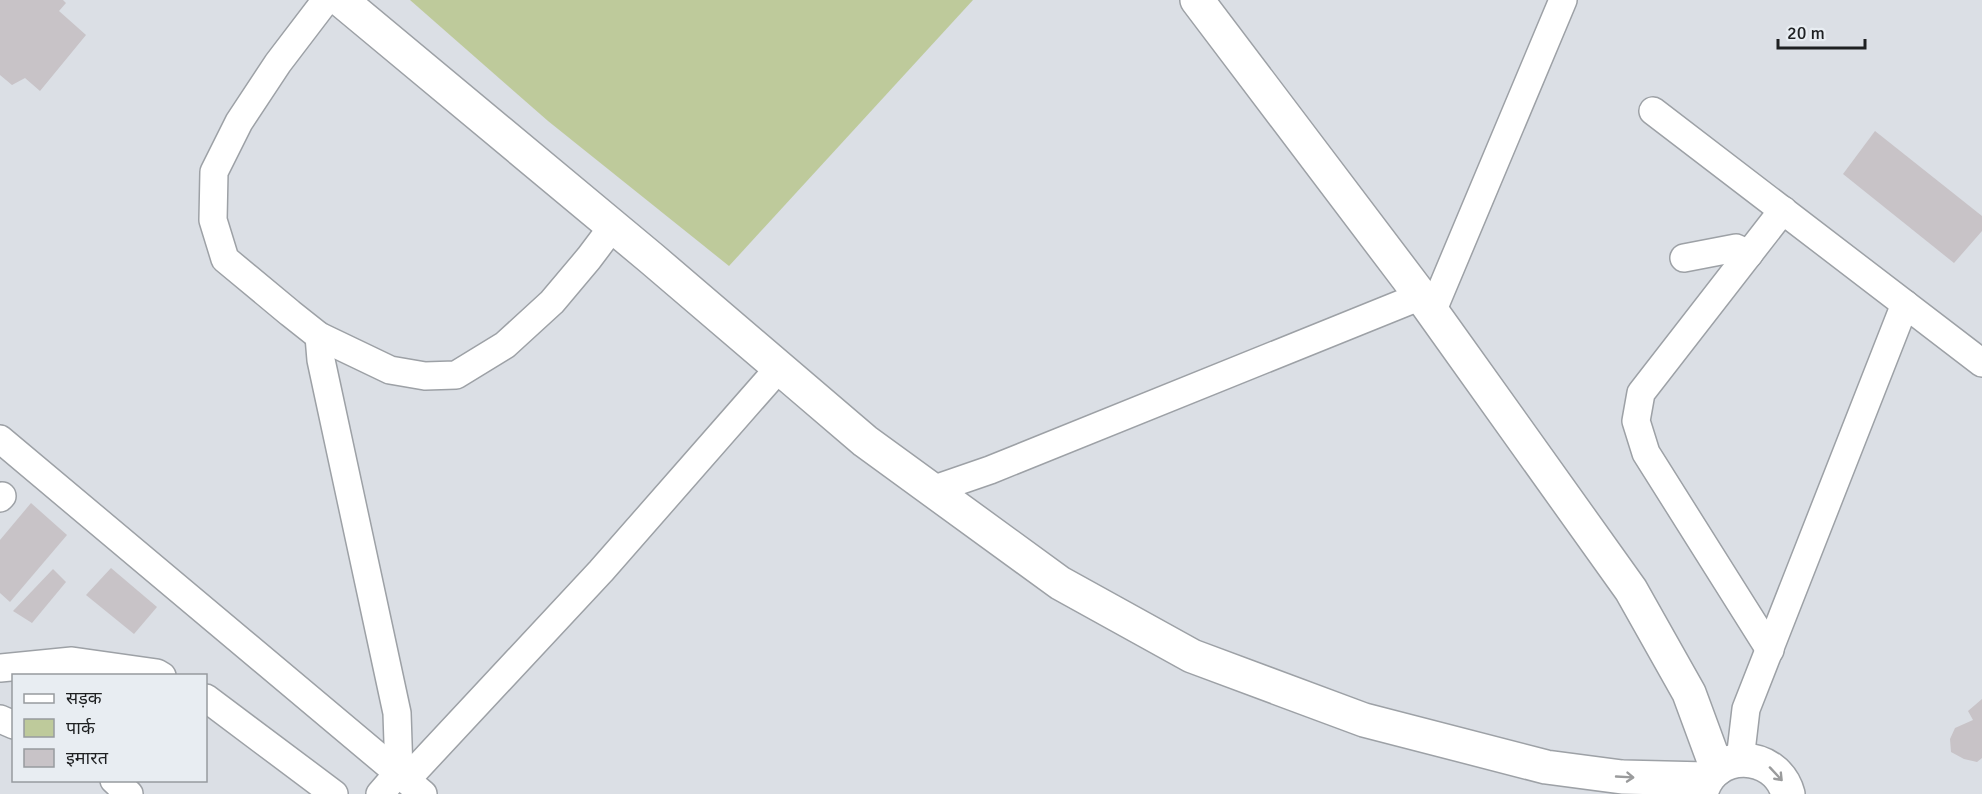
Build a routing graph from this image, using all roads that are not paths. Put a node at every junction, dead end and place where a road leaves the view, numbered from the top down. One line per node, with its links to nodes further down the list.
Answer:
1 (327, 0): 12 (street)
2 (340, 0): 7 (street)
3 (1197, 0): 10 (street)
4 (1563, 0): 10 (street)
5 (1653, 111): 6 (street)
6 (1783, 210): 8 (street); 11 (street)
7 (613, 226): 12 (street); 14 (street)
8 (1749, 254): 9 (street); 17 (street)
9 (1684, 258)
10 (1426, 304): 16 (street); 22 (street)
11 (1905, 304): 13 (street); 17 (street)
12 (319, 336): 24 (street)
13 (1982, 363)
14 (779, 368): 16 (street); 24 (street)
15 (0, 439): 24 (street)
16 (932, 490): 21 (street)
17 (1770, 650): 22 (street)
18 (0, 668): 19 (street)
19 (160, 674)
20 (207, 699): 26 (street)
21 (1546, 766): 22 (street, one-way to 22); 28 (street)
22 (1716, 775): 29 (street, one-way to 29)
23 (116, 782): 25 (street)
24 (410, 782): 27 (street)
25 (129, 794)
26 (334, 794)
27 (380, 794)
28 (1588, 794)
29 (1788, 794)

